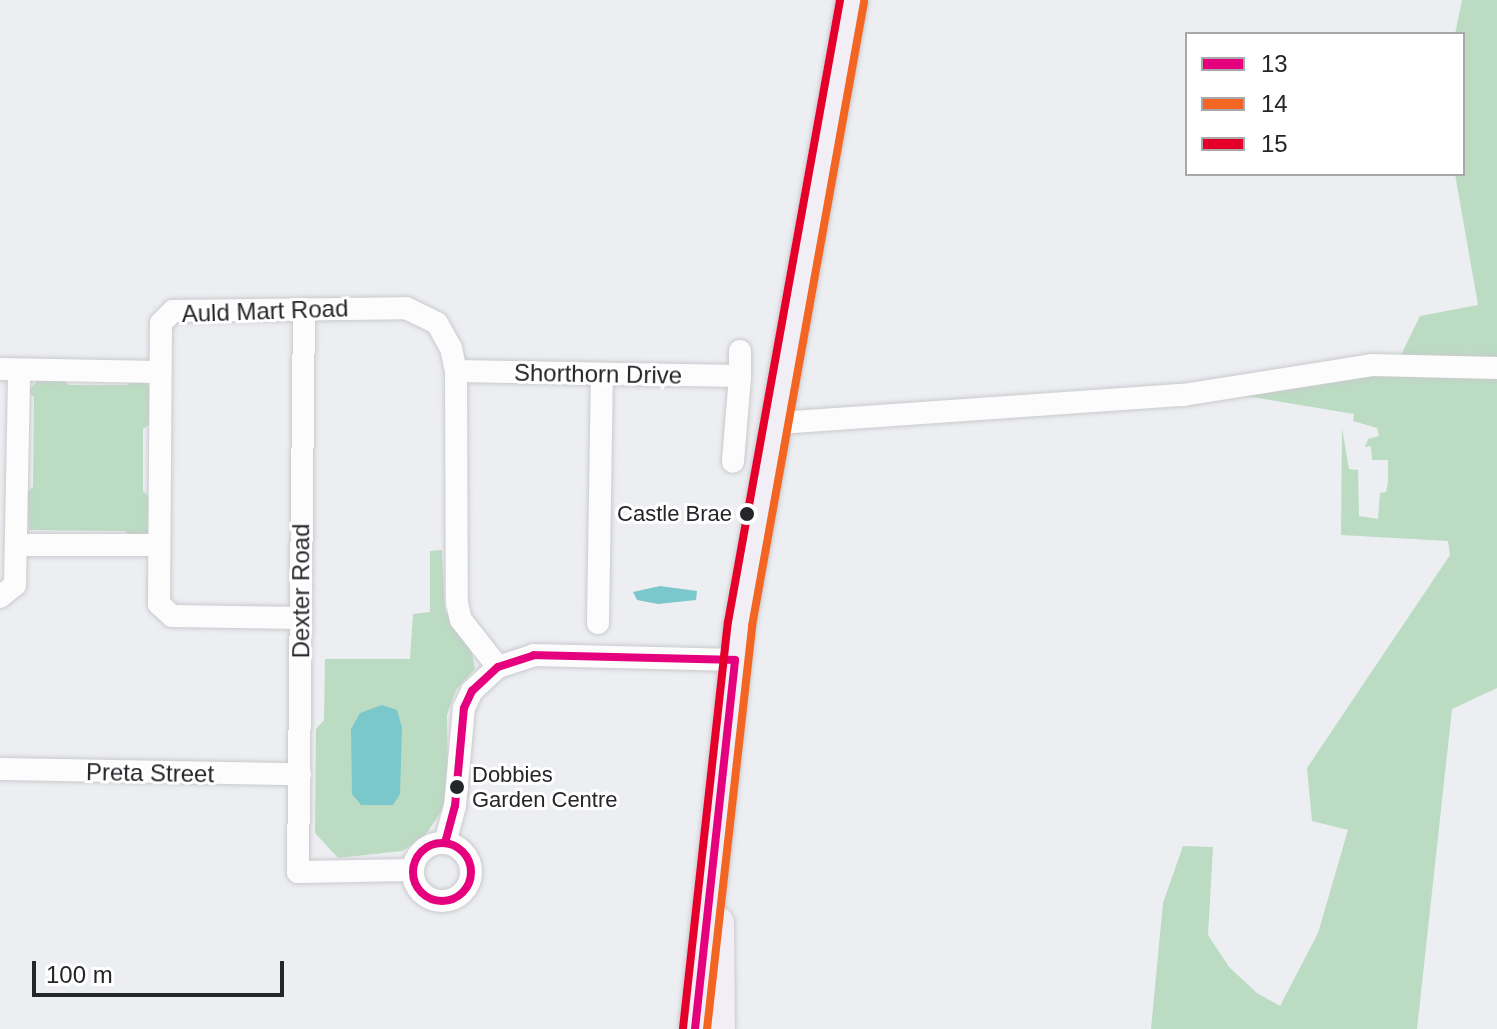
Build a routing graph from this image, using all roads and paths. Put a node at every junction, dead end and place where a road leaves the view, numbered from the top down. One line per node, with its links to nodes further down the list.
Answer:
1 (852, 0): 10 (highway)
2 (304, 309): 6 (street, Auld Mart Road); 7 (street, Auld Mart Road); 15 (street, Dexter Road)
3 (740, 351): 9 (street)
4 (1497, 368): 10 (street)
5 (10, 369): 7 (street); 12 (street)
6 (456, 371): 8 (street, Shorthorn Drive); 18 (street, Auld Mart Road)
7 (160, 372): 13 (street, Auld Mart Road)
8 (602, 375): 9 (street, Shorthorn Drive); 16 (street)
9 (740, 376): 11 (street)
10 (779, 423): 17 (highway)
11 (733, 462)
12 (16, 545): 13 (street); 14 (street)
13 (159, 545): 15 (street, Auld Mart Road)
14 (0, 597)
15 (301, 618): 20 (street, Dexter Road)
16 (598, 623)
17 (735, 660): 18 (street); 22 (highway)
18 (498, 667): 21 (street)
19 (0, 769): 20 (street, Preta Street)
20 (300, 774): 23 (street, Dexter Road)
21 (445, 843): 23 (street); 23 (street)
22 (714, 848): 24 (highway); 25 (highway)
23 (413, 870)
24 (721, 997): 26 (highway); 27 (highway)
25 (695, 1029)
26 (719, 1029)
27 (734, 1029)

